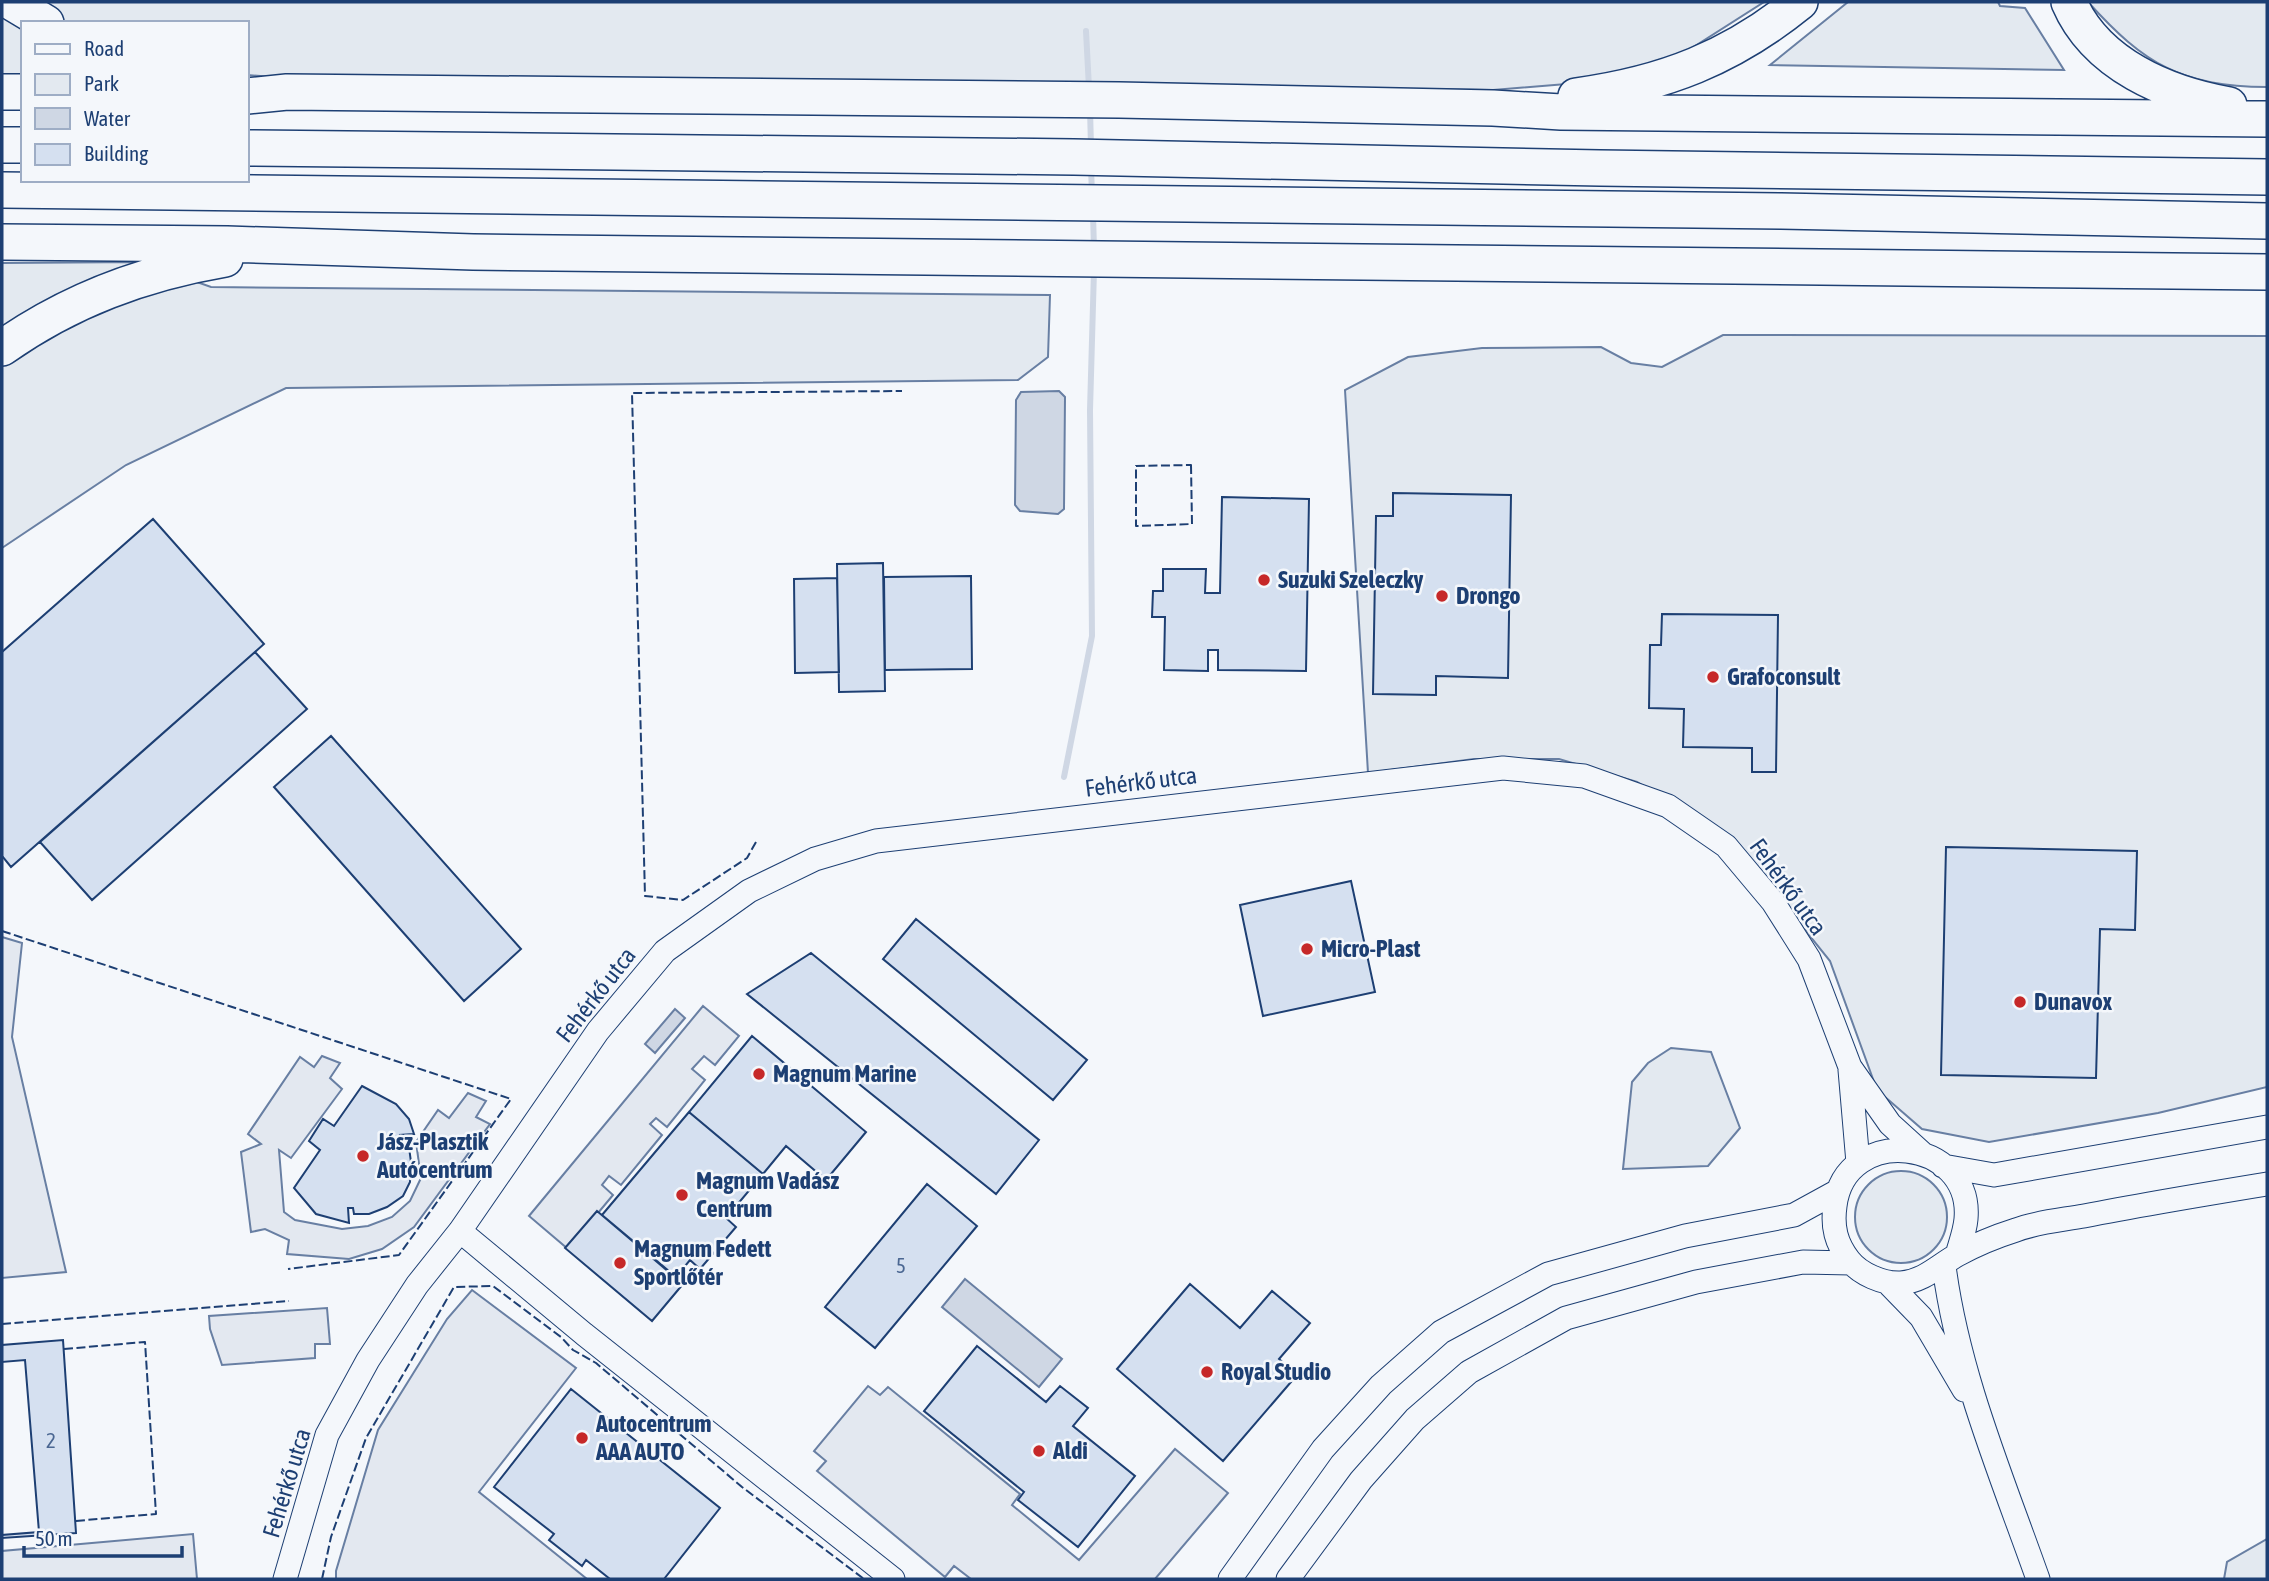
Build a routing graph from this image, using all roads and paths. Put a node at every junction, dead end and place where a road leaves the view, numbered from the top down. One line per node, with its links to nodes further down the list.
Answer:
1 (11, 2): 4 (highway)
2 (1800, 2): 10 (highway)
3 (2069, 2): 11 (highway)
4 (43, 21)
5 (248, 86): 8 (highway)
6 (2, 92): 7 (highway)
7 (21, 92)
8 (287, 92): 9 (highway); 10 (highway)
9 (248, 96)
10 (1493, 107): 12 (highway)
11 (2267, 112)
12 (2267, 119)
13 (2, 145): 14 (highway)
14 (21, 145)
15 (248, 148): 16 (highway)
16 (2267, 177)
17 (2, 190): 18 (highway)
18 (2267, 221)
19 (2, 242): 20 (highway)
20 (375, 250): 21 (highway); 22 (highway)
21 (2267, 272)
22 (2, 348)
23 (1850, 1067): 25 (street); 26 (street); 30 (street, Fehérkő utca)
24 (2267, 1127): 27 (street)
25 (1923, 1154): 26 (street); 27 (street)
26 (1858, 1163): 29 (street)
27 (1943, 1166): 31 (street)
28 (2267, 1184): 31 (street)
29 (1836, 1192): 32 (street); 37 (street)
30 (460, 1231): 35 (street, Fehérkő utca); 36 (street)
31 (1950, 1261): 33 (street); 34 (street)
32 (1851, 1263): 33 (street); 38 (street)
33 (1887, 1282): 34 (street)
34 (1982, 1420): 39 (street)
35 (285, 1579)
36 (893, 1579)
37 (1230, 1579)
38 (1289, 1579)
39 (2038, 1579)

